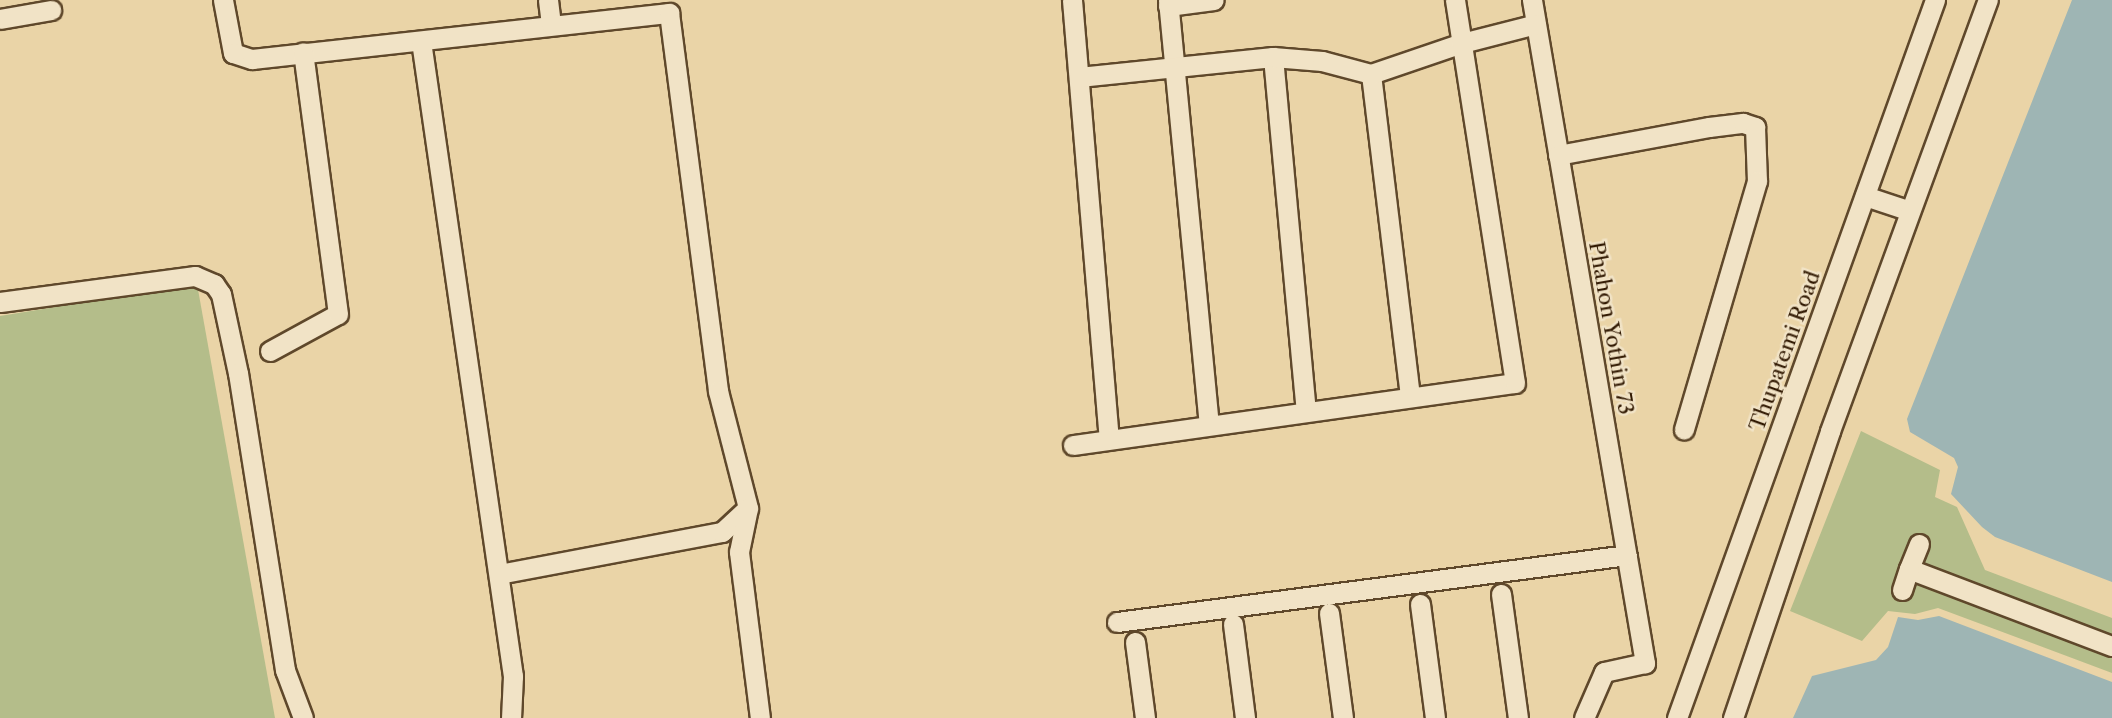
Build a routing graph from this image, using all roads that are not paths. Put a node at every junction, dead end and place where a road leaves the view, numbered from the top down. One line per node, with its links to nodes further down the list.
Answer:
1 (223, 0): 16 (street)
2 (548, 0): 12 (street)
3 (1072, 0): 20 (street)
4 (1214, 0): 9 (street)
5 (1455, 0): 15 (street)
6 (1532, 0): 13 (street, Phahon Yothin 73)
7 (1935, 0): 22 (street, Thupatemi Road)
8 (1988, 0): 23 (street)
9 (1168, 3): 18 (street)
10 (51, 10): 11 (street)
11 (0, 19)
12 (551, 24): 14 (street); 32 (street)
13 (1536, 24): 15 (street); 21 (street, Phahon Yothin 73)
14 (421, 41): 16 (street); 36 (street)
15 (1462, 43): 19 (street); 26 (street)
16 (303, 52): 25 (street)
17 (1273, 57): 18 (street); 19 (street); 27 (street)
18 (1173, 70): 20 (street); 28 (street)
19 (1371, 74): 26 (street)
20 (1079, 77): 30 (street)
21 (1558, 155): 29 (street); 34 (street, Phahon Yothin 73)
22 (1865, 196): 23 (street); 54 (street, Thupatemi Road)
23 (1910, 211): 55 (street)
24 (0, 302): 45 (street)
25 (270, 351)
26 (1410, 396): 27 (street)
27 (1306, 410): 28 (street)
28 (1209, 424): 30 (street)
29 (1684, 429)
30 (1109, 437): 31 (street)
31 (1073, 445)
32 (748, 508): 36 (street); 47 (street)
33 (1919, 544): 35 (street)
34 (1627, 555): 41 (street); 53 (street, Phahon Yothin 73)
35 (1909, 569): 37 (street); 44 (street)
36 (499, 574): 46 (street)
37 (1902, 590)
38 (1501, 594): 52 (street)
39 (1420, 604): 51 (street)
40 (1329, 613): 50 (street)
41 (1117, 622)
42 (1233, 624): 49 (street)
43 (1135, 642): 48 (street)
44 (2112, 646)
45 (303, 718)
46 (511, 718)
47 (760, 718)
48 (1145, 718)
49 (1245, 718)
50 (1343, 718)
51 (1435, 718)
52 (1518, 718)
53 (1584, 718)
54 (1677, 718)
55 (1734, 718)

